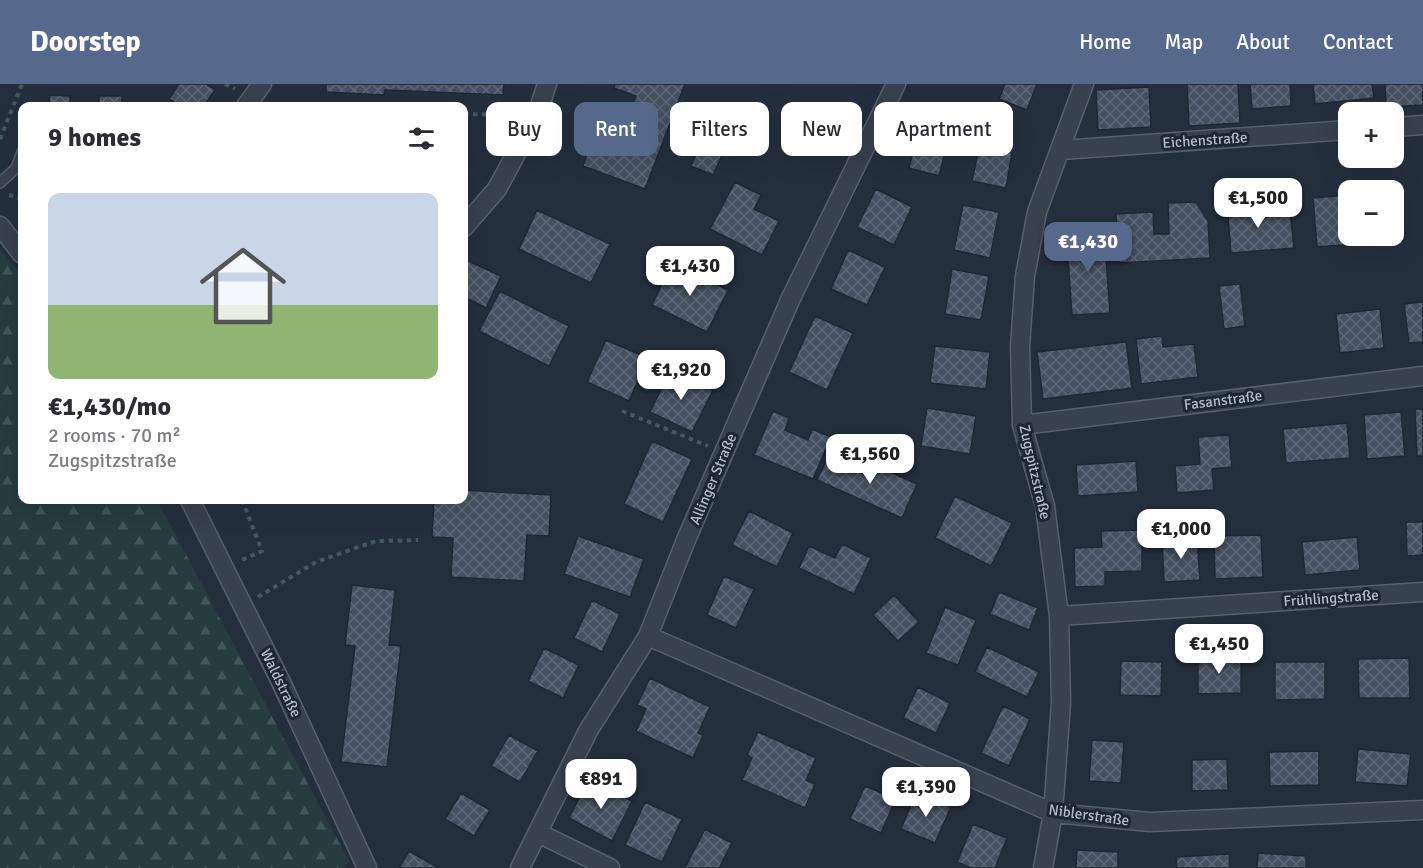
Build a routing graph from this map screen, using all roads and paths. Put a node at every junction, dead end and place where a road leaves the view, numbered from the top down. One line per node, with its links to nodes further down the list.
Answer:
1 (22, 84): 13 (path)
2 (262, 84): 6 (street)
3 (548, 84): 7 (street)
4 (896, 84): 24 (street, Allinger Straße)
5 (1084, 84): 14 (street, Zugspitzstraße)
6 (249, 102)
7 (542, 102)
8 (468, 114): 9 (path)
9 (486, 114)
10 (1423, 125): 11 (street)
11 (1404, 126)
12 (1338, 131): 14 (street, Eichenstraße)
13 (0, 139)
14 (1061, 150): 23 (street, Zugspitzstraße)
15 (515, 156): 18 (street)
16 (18, 163): 17 (lane)
17 (0, 183)
18 (468, 222)
19 (0, 226): 20 (street)
20 (18, 249)
21 (1423, 376): 23 (street, Fasanstraße)
22 (622, 411): 24 (path)
23 (1022, 425): 31 (street, Zugspitzstraße)
24 (724, 452): 32 (street, Allinger Straße)
25 (192, 504): 28 (street, Waldstraße)
26 (244, 504): 28 (path)
27 (418, 540): 30 (path)
28 (225, 569): 30 (street, Waldstraße)
29 (1423, 592): 31 (street, Frühlingstraße)
30 (243, 606): 36 (street, Waldstraße)
31 (1059, 616): 34 (street, Zugspitzstraße)
32 (648, 636): 34 (street, Niblerstraße); 35 (street, Allinger Straße)
33 (1423, 810): 34 (street, Niblerstraße)
34 (1053, 813): 39 (street, Zugspitzstraße)
35 (538, 834): 37 (street, Allinger Straße); 38 (street)
36 (367, 868)
37 (520, 868)
38 (610, 868)
39 (1043, 868)

